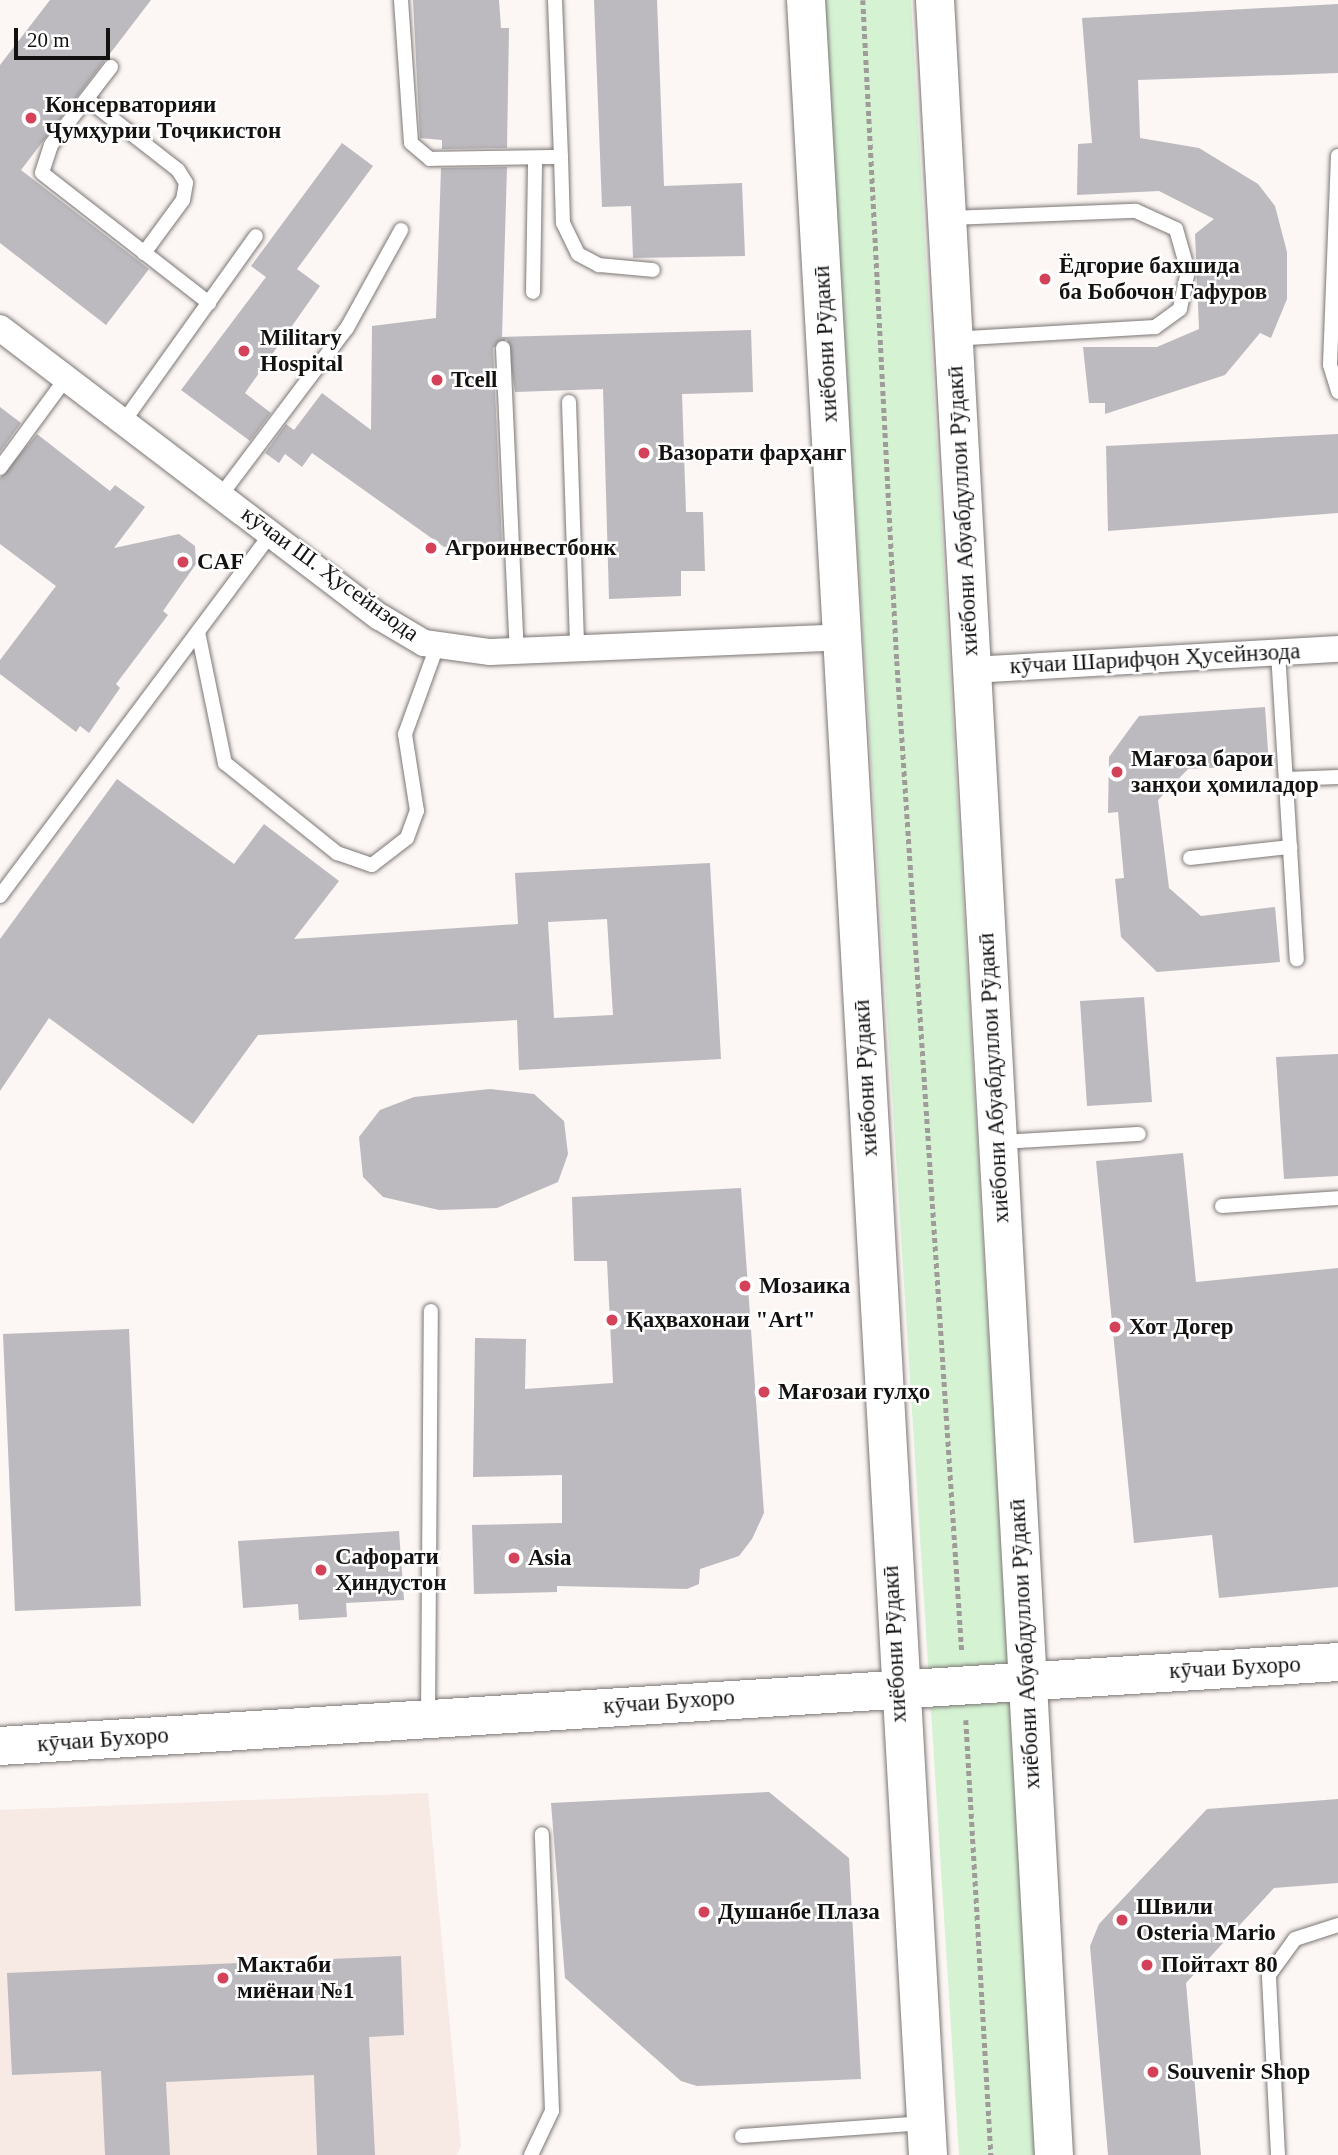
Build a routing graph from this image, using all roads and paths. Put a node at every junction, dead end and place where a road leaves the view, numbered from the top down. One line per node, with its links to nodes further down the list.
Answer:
1 (401, 0): 10 (lane)
2 (555, 0): 9 (lane)
3 (806, 0): 29 (main road, хиёбони Рӯдакӣ)
4 (863, 0): 49 (path)
5 (935, 0): 11 (main road, хиёбони Абуабдуллои Рӯдакӣ)
6 (111, 67): 7 (lane)
7 (87, 99): 14 (lane); 14 (lane)
8 (1338, 156): 22 (lane)
9 (561, 157): 10 (lane); 15 (lane)
10 (535, 158): 16 (lane)
11 (947, 218): 19 (main road, хиёбони Абуабдуллои Рӯдакӣ); 19 (lane)
12 (401, 230): 26 (lane)
13 (256, 236): 17 (lane)
14 (144, 253): 17 (lane)
15 (653, 270)
16 (533, 292)
17 (209, 303): 24 (lane)
18 (0, 328): 21 (street, кӯчаи Ш. Ҳусейнзода)
19 (954, 339): 35 (main road, хиёбони Абуабдуллои Рӯдакӣ)
20 (503, 348): 33 (lane)
21 (66, 378): 24 (street, кӯчаи Ш. Ҳусейнзода); 25 (lane)
22 (1338, 392)
23 (569, 402): 31 (lane)
24 (124, 421): 26 (street, кӯчаи Ш. Ҳусейнзода)
25 (0, 468)
26 (221, 495): 27 (street, кӯчаи Ш. Ҳусейнзода)
27 (272, 533): 28 (lane); 30 (street, кӯчаи Ш. Ҳусейнзода)
28 (198, 632): 30 (lane); 40 (lane)
29 (843, 637): 31 (street, кӯчаи Ш. Ҳусейнзода); 50 (main road, хиёбони Рӯдакӣ)
30 (437, 646): 33 (street, кӯчаи Ш. Ҳусейнзода)
31 (577, 649): 33 (street, кӯчаи Ш. Ҳусейнзода)
32 (1338, 649): 34 (street, кӯчаи Шарифҷон Ҳусейнзода)
33 (517, 651)
34 (1278, 652): 35 (street, кӯчаи Шарифҷон Ҳусейнзода); 37 (lane)
35 (972, 670): 43 (main road, хиёбони Абуабдуллои Рӯдакӣ)
36 (1338, 776): 37 (lane)
37 (1286, 779): 38 (lane)
38 (1290, 847): 39 (lane); 41 (lane)
39 (1190, 858)
40 (0, 896)
41 (1297, 958)
42 (1139, 1134): 43 (lane)
43 (998, 1143): 48 (main road, хиёбони Абуабдуллои Рӯдакӣ)
44 (1338, 1198): 45 (lane)
45 (1222, 1206)
46 (431, 1311): 51 (lane)
47 (1338, 1662): 48 (main road, кӯчаи Бухоро)
48 (1027, 1681): 49 (main road, кӯчаи Бухоро); 59 (main road, хиёбони Абуабдуллои Рӯдакӣ)
49 (964, 1684): 50 (main road, кӯчаи Бухоро); 58 (path)
50 (897, 1688): 51 (main road, кӯчаи Бухоро); 56 (main road, хиёбони Рӯдакӣ)
51 (428, 1718): 52 (main road, кӯчаи Бухоро)
52 (0, 1746)
53 (542, 1834): 57 (lane)
54 (1338, 1925): 60 (lane)
55 (742, 2136): 56 (lane)
56 (928, 2139)
57 (531, 2155)
58 (991, 2155)
59 (1054, 2155)
60 (1278, 2155)

